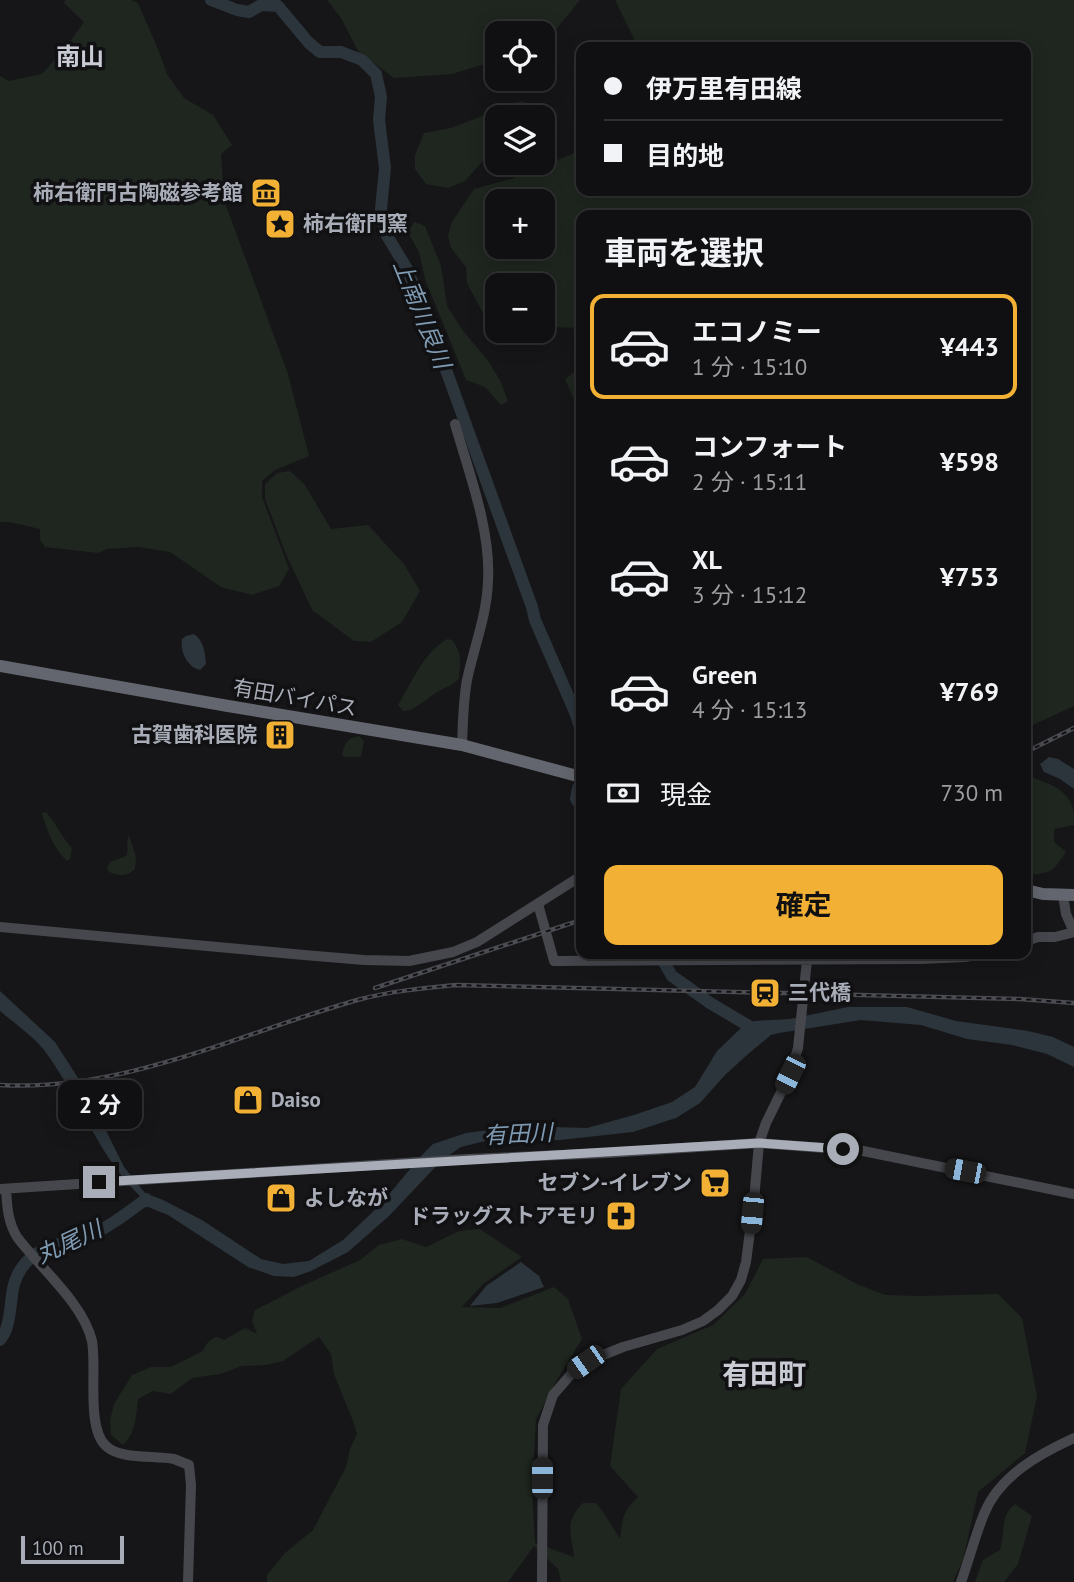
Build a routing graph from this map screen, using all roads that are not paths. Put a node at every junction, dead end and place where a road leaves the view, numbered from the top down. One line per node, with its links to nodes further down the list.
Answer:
1 (455, 424): 3 (street)
2 (0, 666): 3 (highway, 有田バイパス)
3 (462, 745): 4 (highway, 有田バイパス)
4 (576, 776)
5 (576, 880): 8 (street)
6 (1031, 891): 7 (highway)
7 (1069, 895): 10 (street)
8 (538, 904): 9 (street); 13 (street)
9 (0, 926)
10 (1074, 932): 11 (street)
11 (1031, 939)
12 (942, 959): 13 (street)
13 (807, 960): 14 (street)
14 (759, 1143): 15 (street); 16 (street); 19 (street)
15 (3, 1189): 18 (street)
16 (1074, 1194)
17 (1074, 1438): 20 (street)
18 (188, 1582)
19 (542, 1582)
20 (961, 1582)

